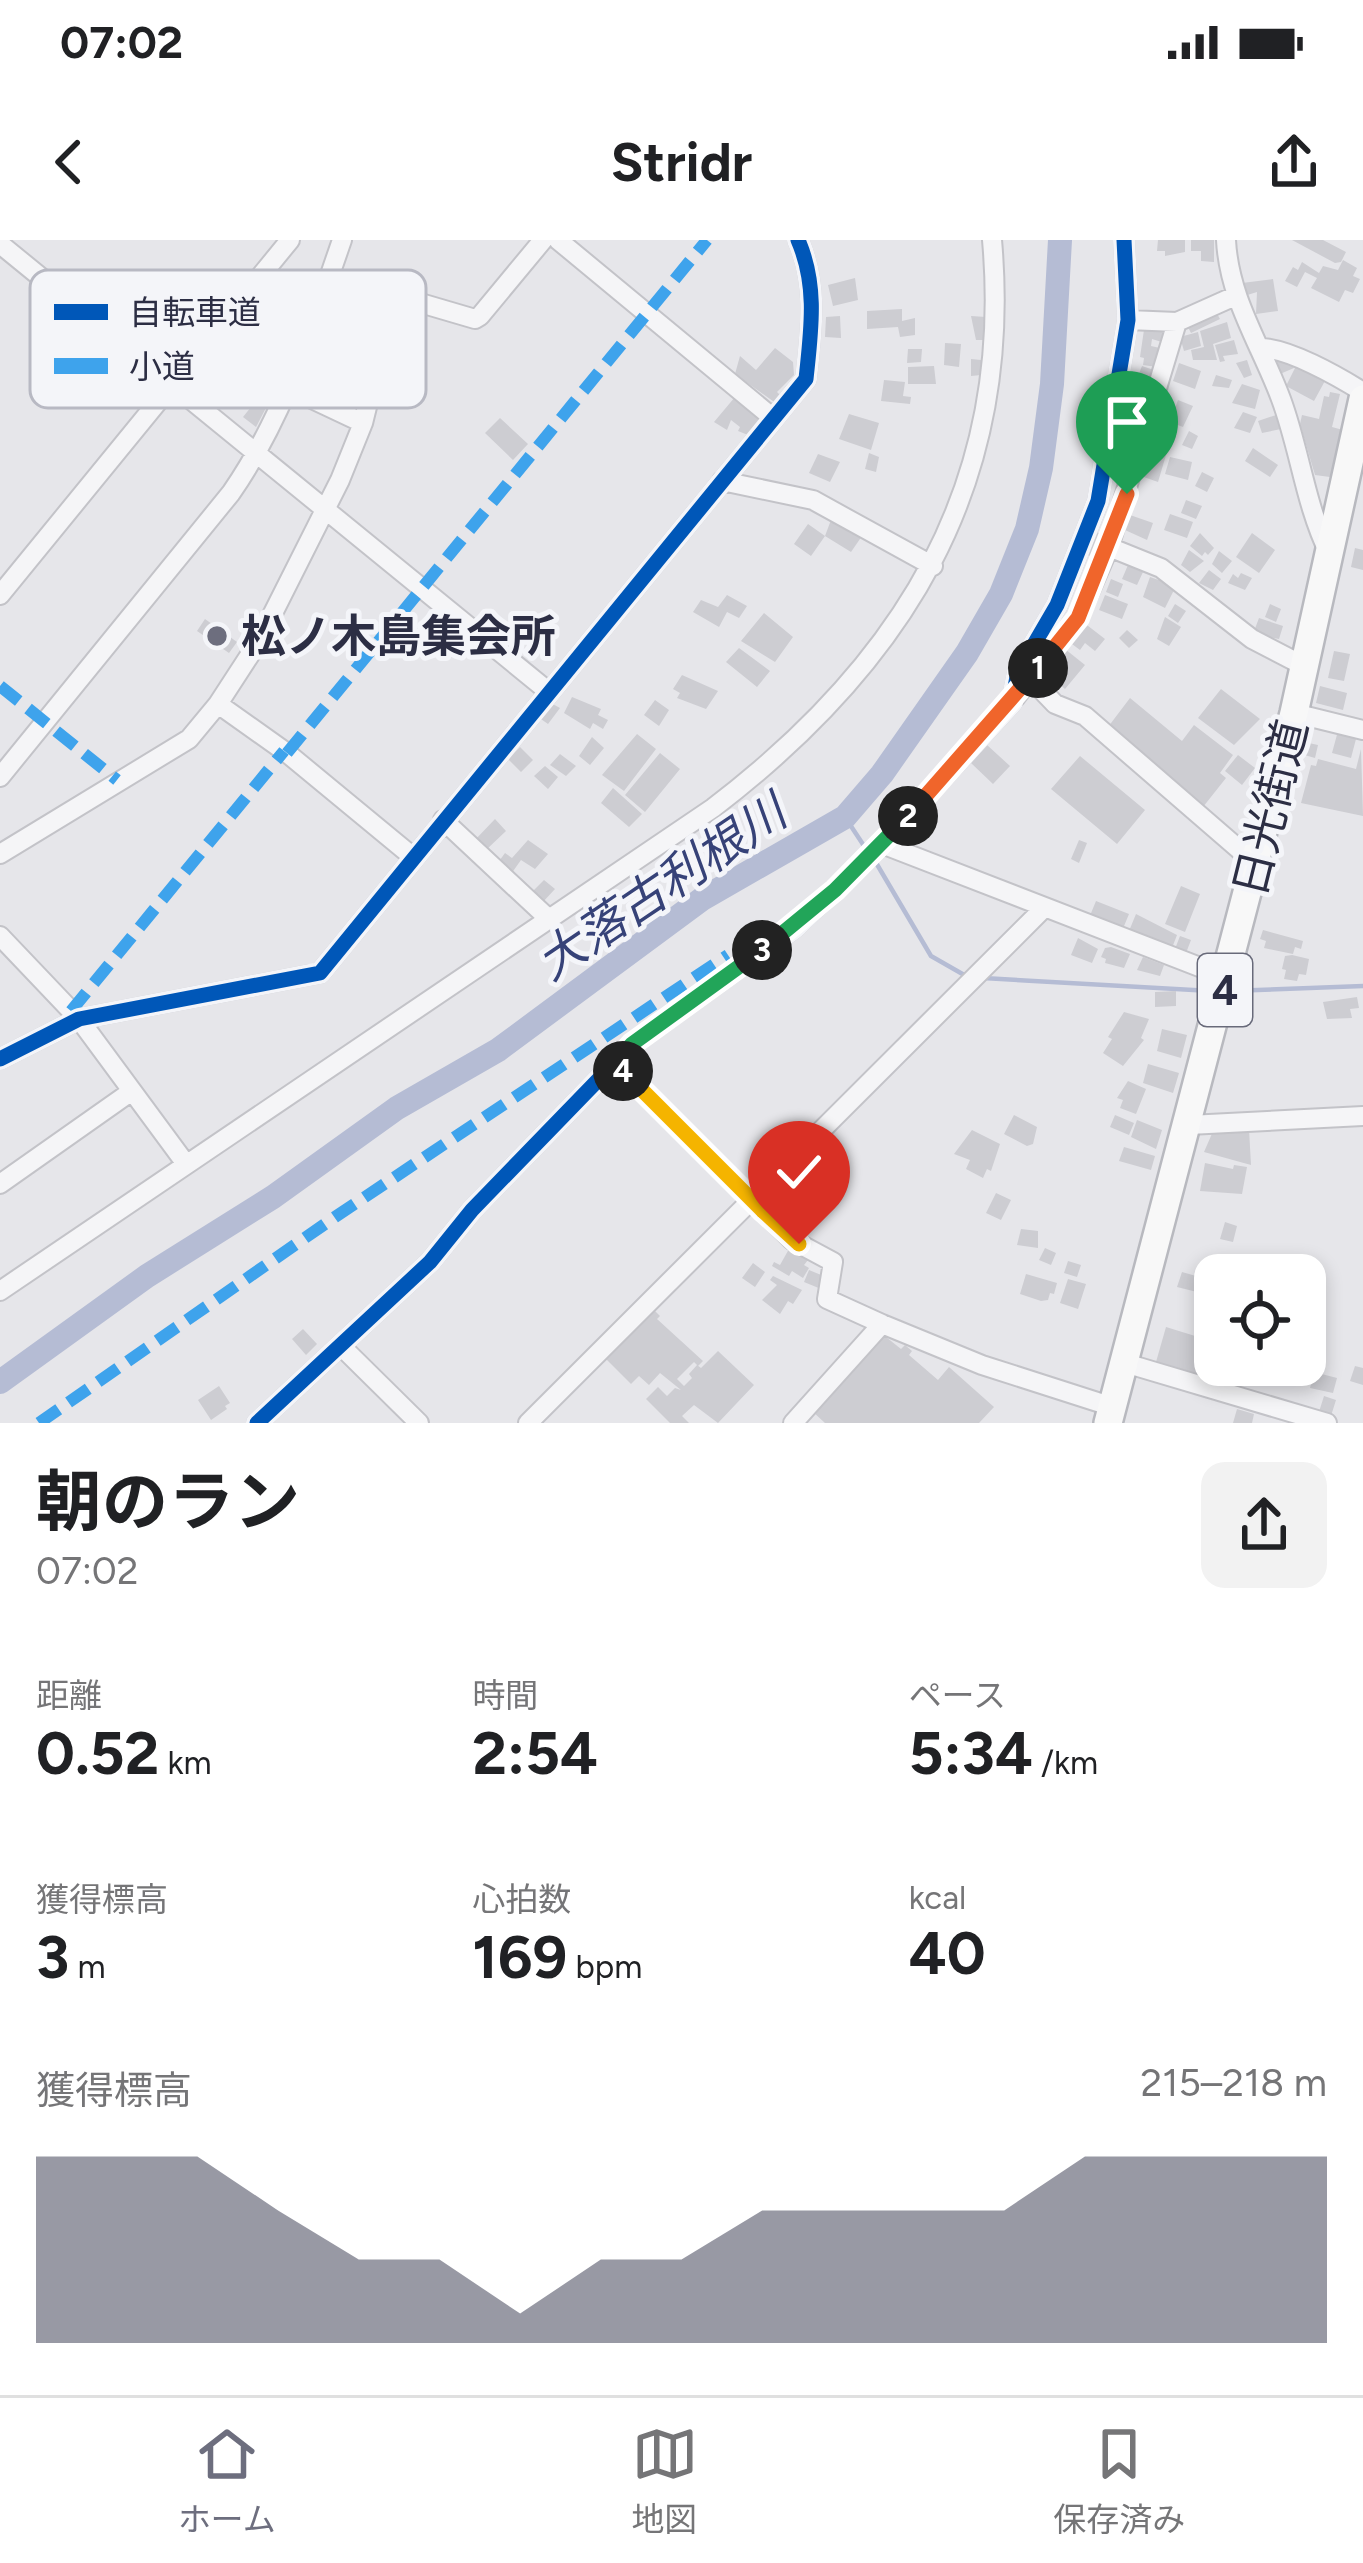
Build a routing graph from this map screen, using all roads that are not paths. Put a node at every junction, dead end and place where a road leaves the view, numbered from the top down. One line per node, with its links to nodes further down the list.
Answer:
1 (290, 240): 11 (street)
2 (342, 240): 12 (street)
3 (543, 240): 14 (street)
4 (558, 240): 24 (street)
5 (799, 240): 24 (street)
6 (992, 240): 33 (street)
7 (1124, 240): 15 (street)
8 (1226, 240): 13 (street)
9 (6, 247): 10 (street)
10 (34, 270)
11 (265, 270)
12 (332, 270)
13 (1235, 296): 16 (street); 17 (street)
14 (426, 305)
15 (1129, 320): 16 (street); 28 (street)
16 (1177, 322): 30 (street)
17 (1259, 348): 18 (street); 32 (street)
18 (1363, 395): 32 (highway, 日光街道 / 4)
19 (152, 408): 34 (street)
20 (201, 408): 26 (street)
21 (281, 408): 26 (street)
22 (332, 408): 25 (street)
23 (366, 408): 25 (street)
24 (773, 418): 27 (street)
25 (363, 423): 29 (street)
26 (258, 454): 29 (street); 42 (street)
27 (722, 481): 33 (street); 37 (street)
28 (1098, 500): 30 (street); 38 (street)
29 (325, 508): 37 (street); 39 (street)
30 (1121, 510): 31 (street)
31 (1109, 547): 35 (street); 36 (street)
32 (1329, 554): 35 (highway, 日光街道 / 4)
33 (933, 566): 49 (street)
34 (0, 595)
35 (1304, 666): 40 (highway, 日光街道 / 4)
36 (1030, 678): 38 (street); 47 (street)
37 (549, 692): 43 (street)
38 (1012, 702): 44 (street)
39 (218, 704): 45 (street); 46 (street)
40 (1294, 713): 41 (street); 47 (highway, 日光街道 / 4)
41 (1363, 730)
42 (0, 777)
43 (443, 820): 46 (street); 49 (street)
44 (882, 844): 48 (street); 54 (street)
45 (0, 854)
46 (413, 857): 52 (street)
47 (1256, 864): 51 (highway, 日光街道 / 4)
48 (1044, 908): 51 (street); 60 (street)
49 (549, 919): 58 (street)
50 (0, 936): 52 (street)
51 (1228, 978): 57 (highway, 日光街道 / 4)
52 (79, 1019): 53 (street); 55 (street)
53 (0, 1059)
54 (615, 1063): 60 (street); 63 (street)
55 (132, 1090): 58 (street); 59 (street)
56 (1363, 1117): 57 (street)
57 (1189, 1125): 64 (highway, 日光街道 / 4)
58 (186, 1164): 61 (street)
59 (0, 1184)
60 (752, 1200): 62 (street); 68 (street)
61 (0, 1291)
62 (882, 1324): 65 (street); 69 (street)
63 (341, 1346): 66 (street); 67 (street)
64 (1125, 1363): 65 (highway, 日光街道 / 4); 70 (street)
65 (1111, 1415)
66 (257, 1423)
67 (419, 1423)
68 (528, 1423)
69 (793, 1423)
70 (1327, 1423)

